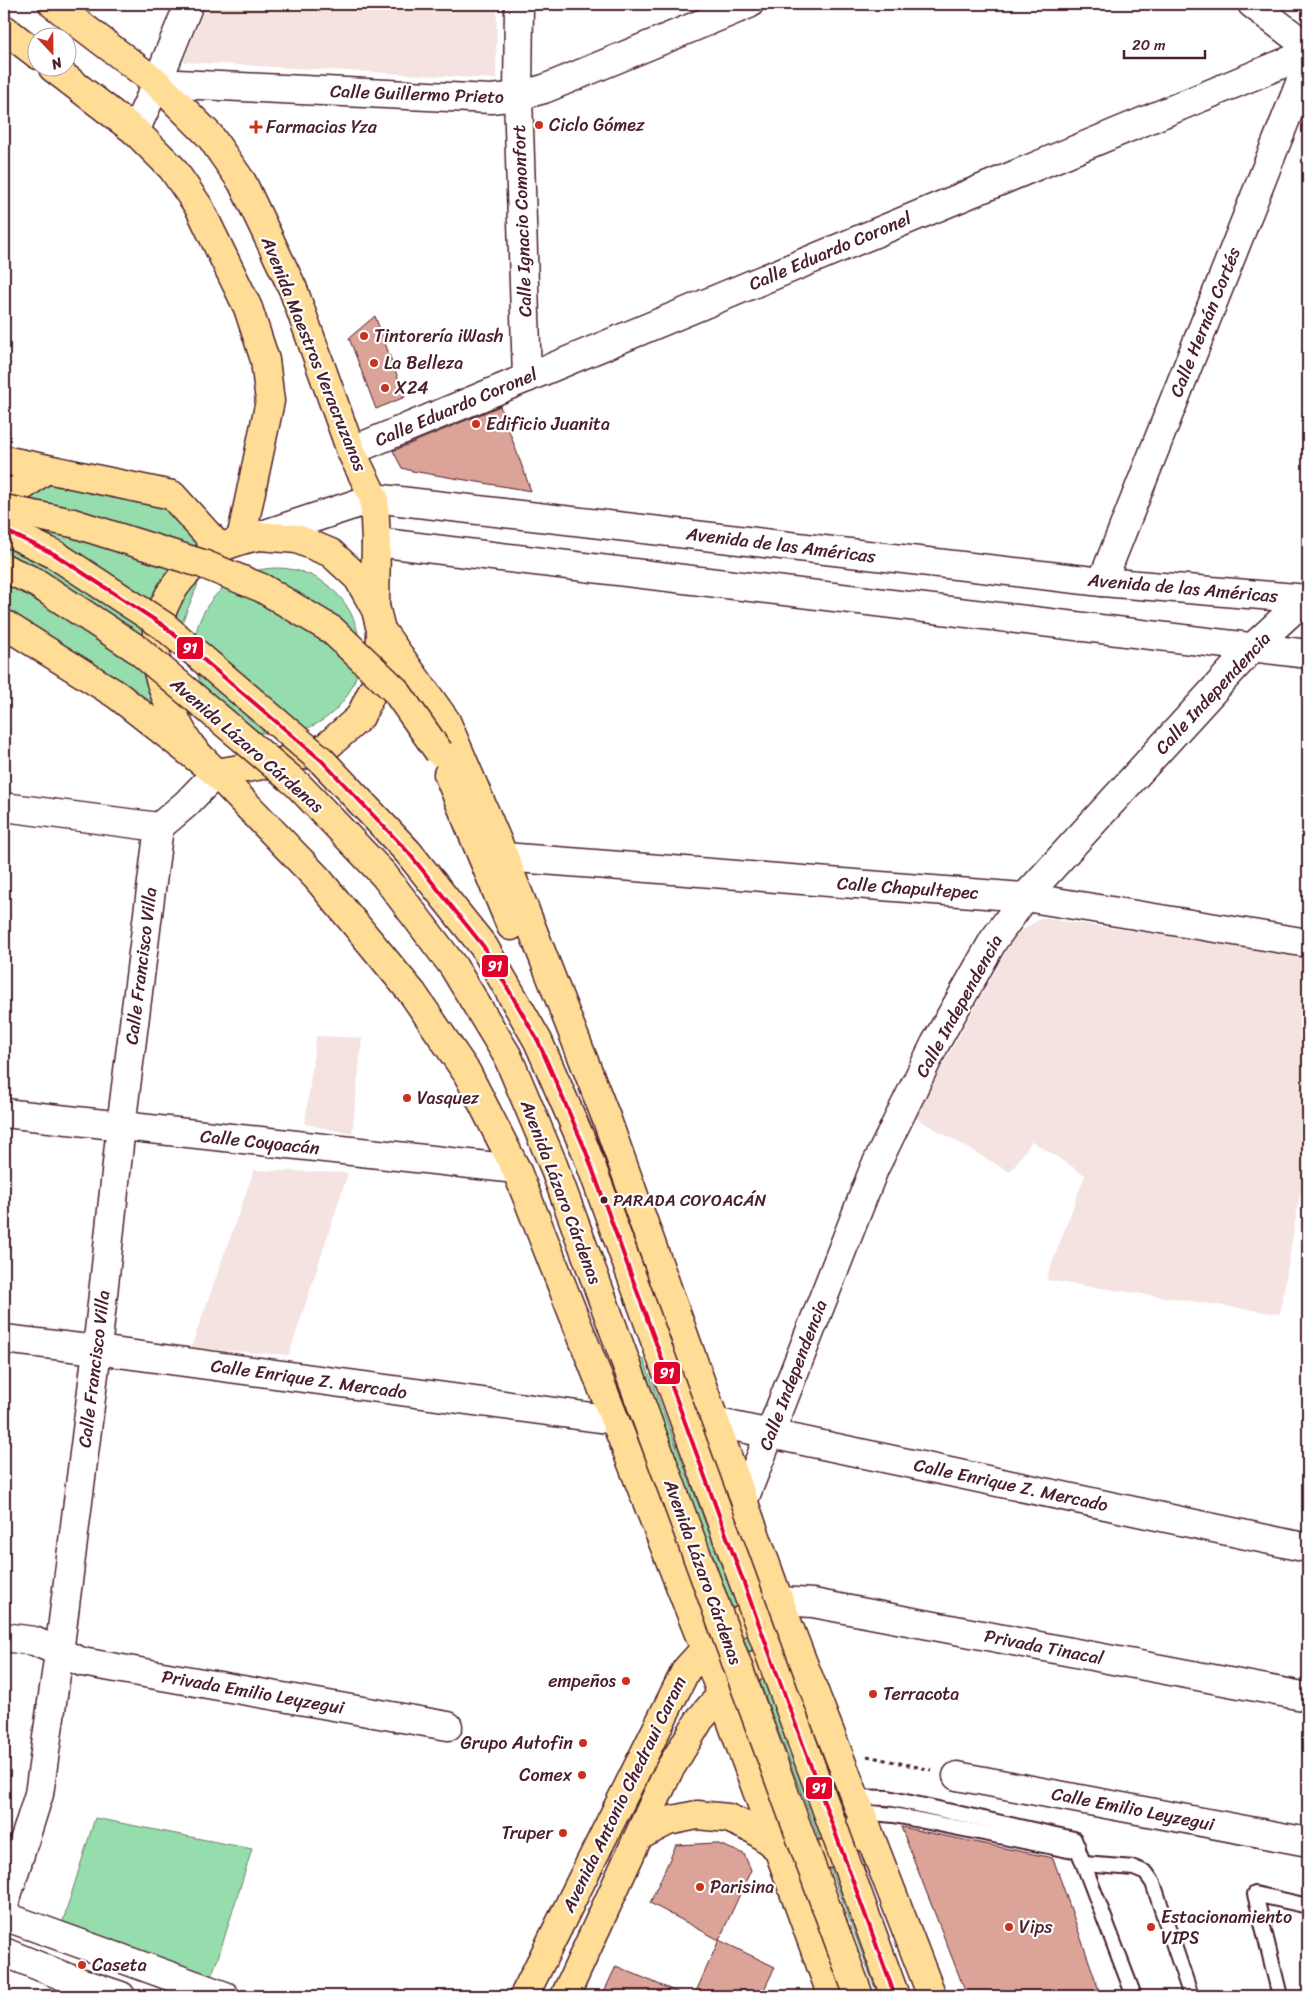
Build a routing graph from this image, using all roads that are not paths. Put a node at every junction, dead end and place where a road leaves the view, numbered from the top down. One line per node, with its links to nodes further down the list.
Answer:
1 (53, 4): 12 (main road, Avenida Maestros Veracruzanos)
2 (189, 4): 12 (street)
3 (519, 4): 13 (street, Calle Ignacio Comonfort)
4 (749, 4): 13 (street, Calle Guillermo Prieto)
5 (1252, 4): 8 (street)
6 (4, 29): 7 (main road)
7 (28, 47)
8 (1308, 47)
9 (1308, 52): 15 (street, Calle Eduardo Coronel)
10 (1308, 63): 26 (street, Calle Hernán Cortés)
11 (66, 78): 14 (main road)
12 (157, 83): 13 (street, Calle Guillermo Prieto); 14 (street); 16 (main road, Avenida Maestros Veracruzanos)
13 (518, 96): 15 (street, Calle Ignacio Comonfort)
14 (135, 131): 23 (main road)
15 (526, 378): 16 (street, Calle Eduardo Coronel)
16 (351, 451): 19 (main road, Avenida Maestros Veracruzanos)
17 (4, 460): 18 (main road)
18 (46, 469): 20 (main road); 23 (main road)
19 (374, 498): 23 (street, Avenida de las Américas); 24 (main road, Avenida Maestros Veracruzanos); 26 (street, Avenida de las Américas)
20 (4, 500)
21 (4, 509): 39 (main road, bridge)
22 (4, 530): 75 (main road, Avenida Lázaro Cárdenas, bridge)
23 (240, 541): 28 (main road); 32 (main road)
24 (376, 542): 28 (main road, Avenida Maestros Veracruzanos); 30 (street)
25 (4, 568): 74 (main road, Avenida Lázaro Cárdenas, bridge)
26 (1102, 582): 27 (street, Avenida de las Américas)
27 (1307, 597): 30 (street, Calle Independencia)
28 (378, 620): 32 (main road, Avenida Maestros Veracruzanos); 35 (main road)
29 (4, 624): 32 (main road)
30 (1254, 646): 31 (street); 36 (street, Calle Independencia)
31 (1308, 654)
32 (216, 773): 34 (street); 41 (main road)
33 (4, 807): 34 (street)
34 (159, 827): 40 (street, Calle Francisco Villa)
35 (504, 857): 36 (street, Calle Chapultepec); 39 (main road)
36 (1025, 897): 37 (street, Calle Chapultepec); 46 (street, Calle Independencia)
37 (1308, 943)
38 (4, 1113): 40 (street, Calle Coyoacán)
39 (607, 1120): 45 (main road)
40 (121, 1126): 41 (street, Calle Coyoacán); 43 (street, Calle Francisco Villa)
41 (516, 1169): 44 (main road)
42 (4, 1339): 43 (street, Calle Enrique Z. Mercado)
43 (97, 1350): 44 (street, Calle Enrique Z. Mercado); 53 (street, Calle Francisco Villa)
44 (614, 1420): 52 (main road)
45 (714, 1422): 46 (street, Calle Enrique Z. Mercado); 47 (main road)
46 (770, 1433): 47 (street, Calle Independencia); 48 (street, Calle Enrique Z. Mercado)
47 (743, 1502): 49 (main road)
48 (1308, 1548)
49 (779, 1602): 51 (main road); 52 (main road, Avenida Antonio Chedraui Caram); 55 (street, Privada Tinacal)
50 (4, 1637): 53 (street)
51 (796, 1643): 54 (main road, Avenida Antonio Chedraui Caram); 58 (main road)
52 (705, 1649): 54 (main road); 71 (main road, Avenida Antonio Chedraui Caram)
53 (59, 1653): 56 (street, Privada Emilio Leyzegui); 65 (street, Calle Francisco Villa)
54 (722, 1694): 59 (main road, Avenida Antonio Chedraui Caram); 61 (main road)
55 (1308, 1697)
56 (448, 1726)
57 (957, 1776): 60 (street, Calle Emilio Leyzegui)
58 (859, 1810): 61 (main road); 62 (lane); 63 (main road)
59 (641, 1835): 61 (main road); 72 (main road, Avenida Antonio Chedraui Caram)
60 (1308, 1842)
61 (779, 1849): 64 (main road)
62 (1084, 1864): 77 (lane); 78 (lane)
63 (882, 1869): 64 (main road); 76 (main road)
64 (796, 1895): 73 (main road)
65 (4, 1905)
66 (1308, 1906): 79 (lane)
67 (4, 1916): 70 (street)
68 (4, 1952): 69 (street)
69 (121, 1996)
70 (225, 1996)
71 (524, 1996)
72 (565, 1996)
73 (832, 1996)
74 (859, 1996)
75 (895, 1996)
76 (932, 1996)
77 (1134, 1996)
78 (1191, 1996)
79 (1280, 1996)

